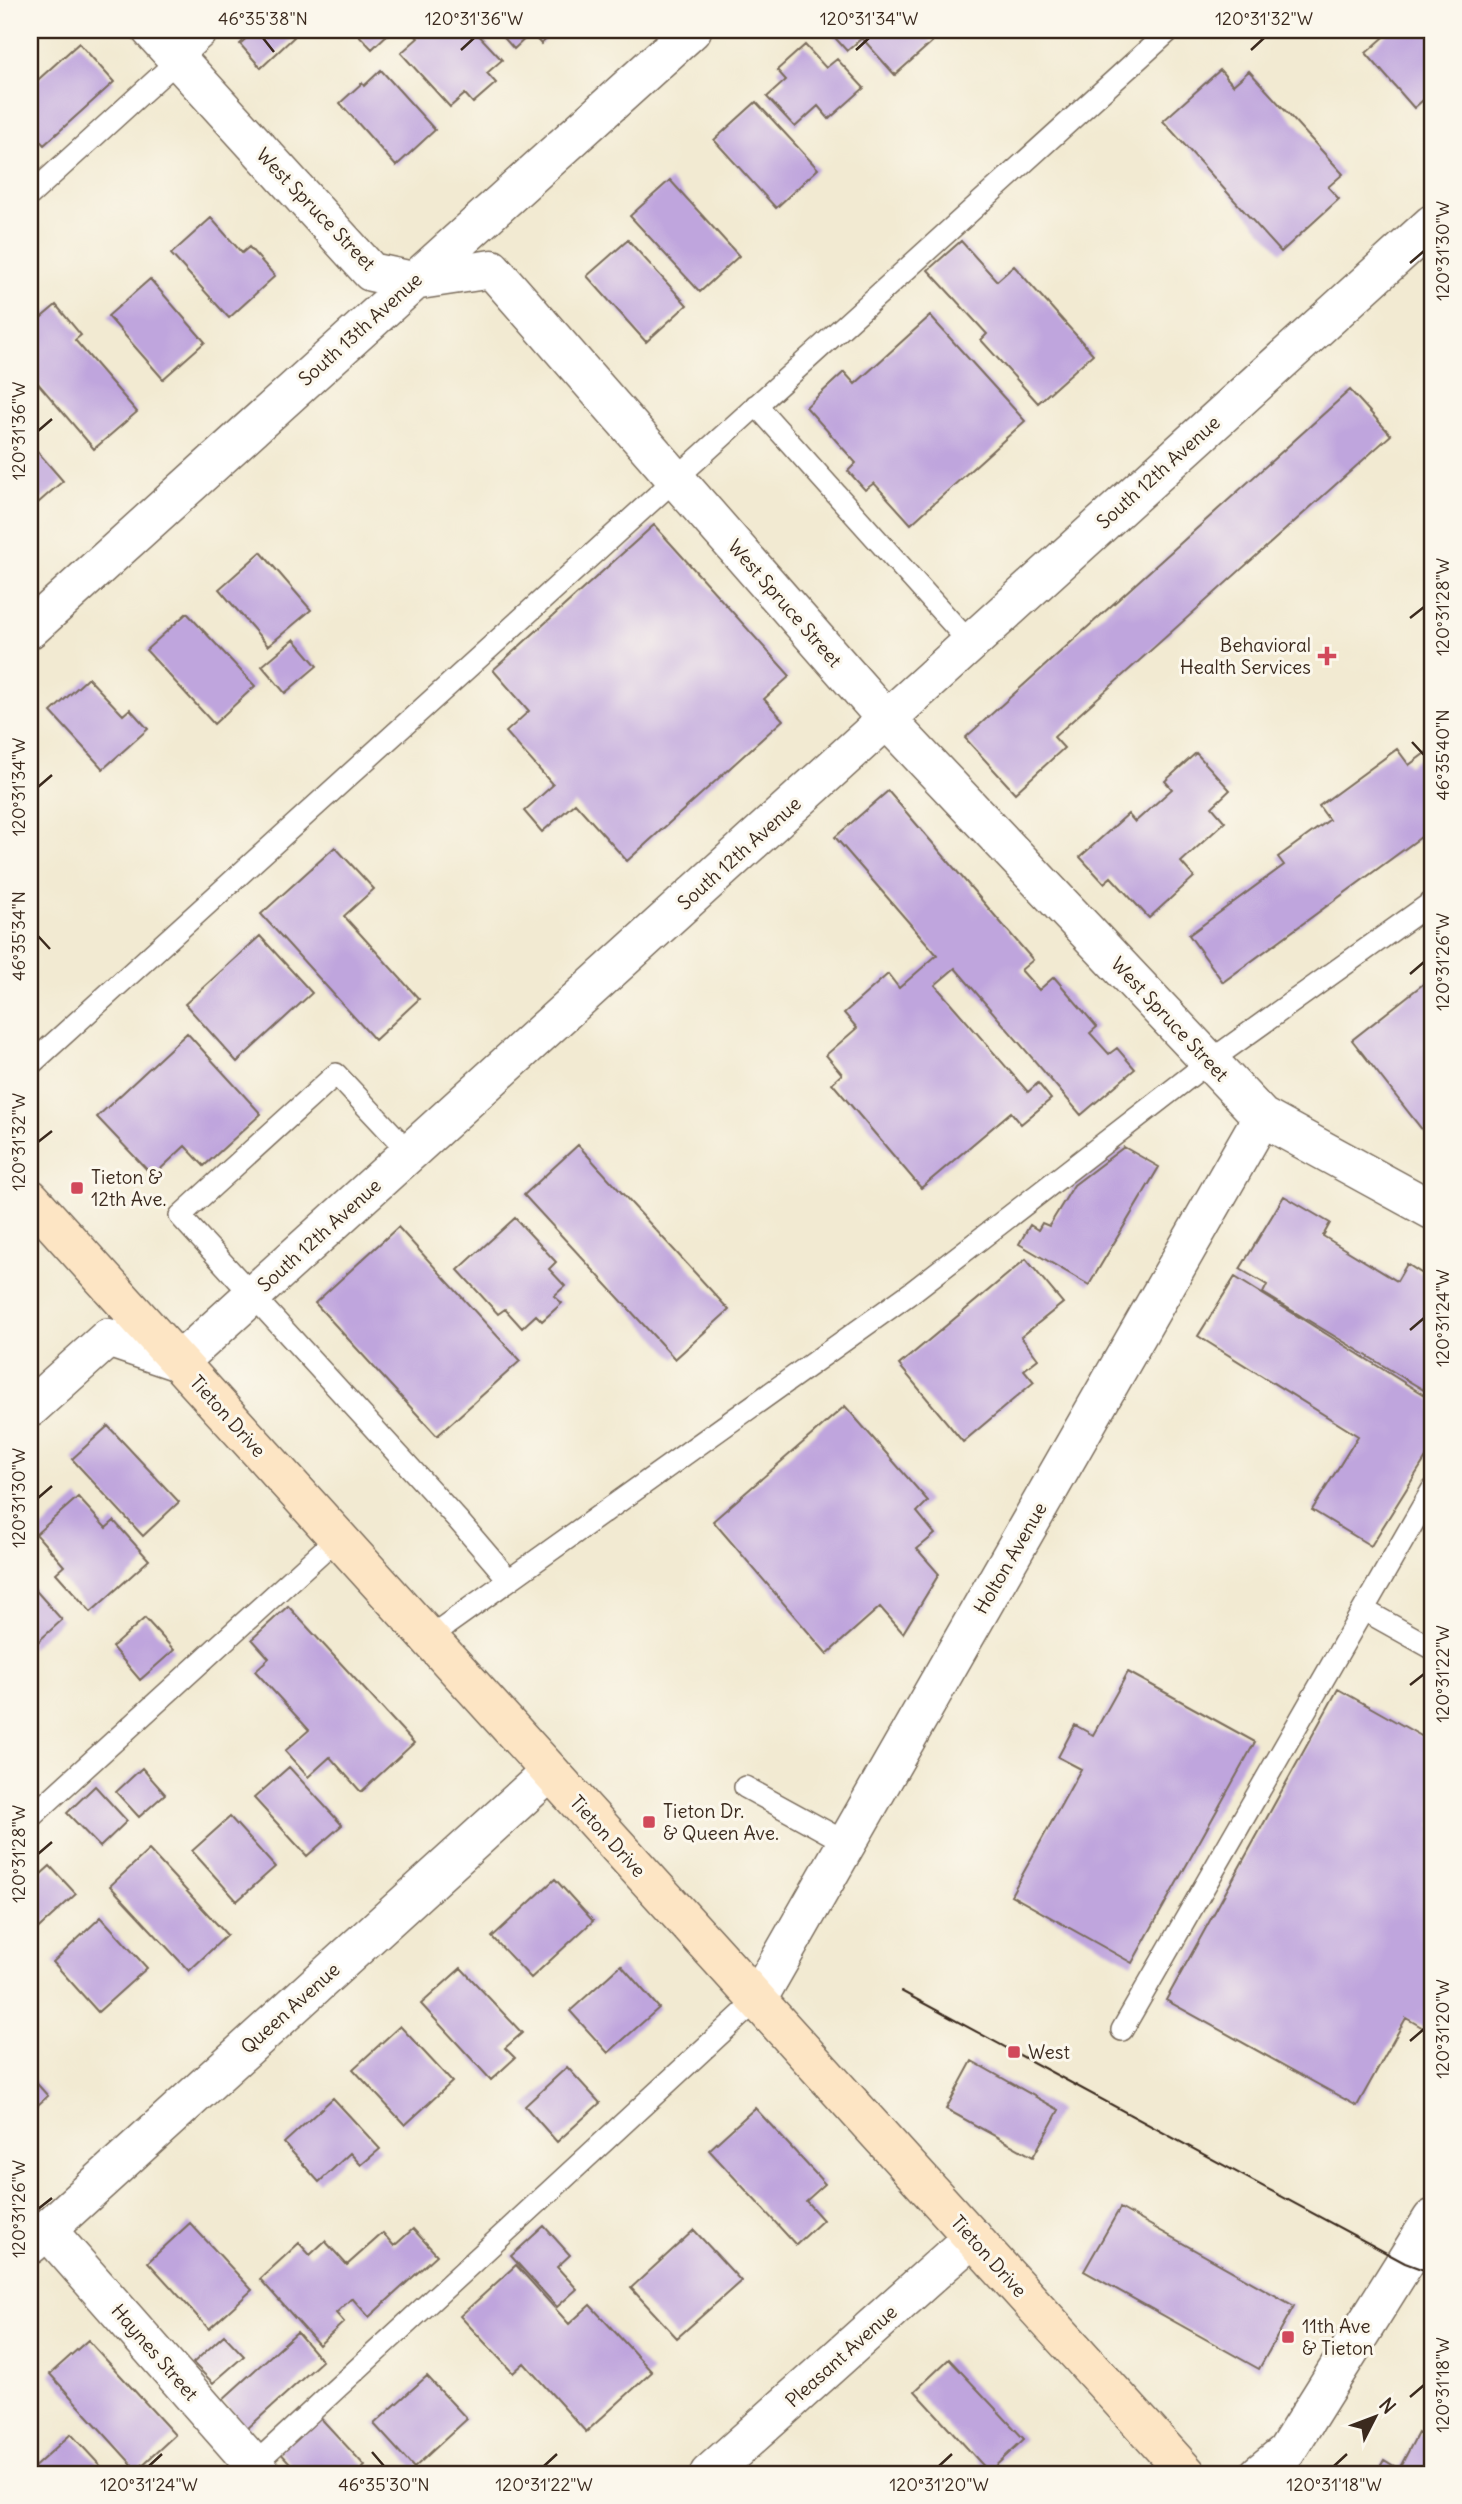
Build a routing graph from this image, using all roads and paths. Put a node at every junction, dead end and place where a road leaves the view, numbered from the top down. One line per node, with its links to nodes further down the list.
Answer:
1 (150, 30): 5 (street, West Spruce Street)
2 (211, 30): 5 (lane)
3 (692, 30): 8 (street, South 13th Avenue)
4 (1170, 30): 9 (lane)
5 (178, 60): 6 (lane); 8 (street, West Spruce Street)
6 (30, 195)
7 (1432, 224): 12 (street, South 12th Avenue)
8 (413, 281): 10 (street, West Spruce Street); 11 (street, South 13th Avenue)
9 (756, 405): 10 (lane); 12 (lane)
10 (675, 478): 13 (street, West Spruce Street); 16 (lane)
11 (30, 629)
12 (970, 643): 13 (street, South 12th Avenue)
13 (886, 719): 15 (street, West Spruce Street); 18 (street, South 12th Avenue)
14 (1432, 902): 15 (lane)
15 (1210, 1061): 17 (street, West Spruce Street); 26 (lane)
16 (30, 1065)
17 (1262, 1116): 20 (street, West Spruce Street); 33 (street, Holton Avenue)
18 (410, 1153): 21 (street, South 12th Avenue); 21 (lane)
19 (30, 1198): 22 (main road, Tieton Drive)
20 (1432, 1210)
21 (253, 1295): 22 (street, South 12th Avenue); 26 (lane)
22 (179, 1362): 23 (street); 25 (main road, Tieton Drive)
23 (30, 1408)
24 (1432, 1490): 27 (lane)
25 (338, 1537): 28 (main road, Tieton Drive); 32 (lane)
26 (509, 1580): 28 (lane)
27 (1364, 1610): 29 (lane); 35 (lane)
28 (428, 1637): 30 (main road, Tieton Drive)
29 (1432, 1648)
30 (550, 1772): 34 (main road, Tieton Drive); 37 (street, Queen Avenue)
31 (746, 1787): 33 (lane)
32 (30, 1818)
33 (847, 1843): 34 (street, Holton Avenue)
34 (757, 2000): 38 (main road, Tieton Drive); 39 (lane)
35 (1122, 2029)
36 (1430, 2227): 42 (street)
37 (36, 2228): 39 (street, Haynes Street)
38 (973, 2237): 40 (main road, Tieton Drive); 41 (street, Pleasant Avenue)
39 (253, 2471)
40 (1181, 2472)
41 (709, 2474)
42 (1259, 2474)

